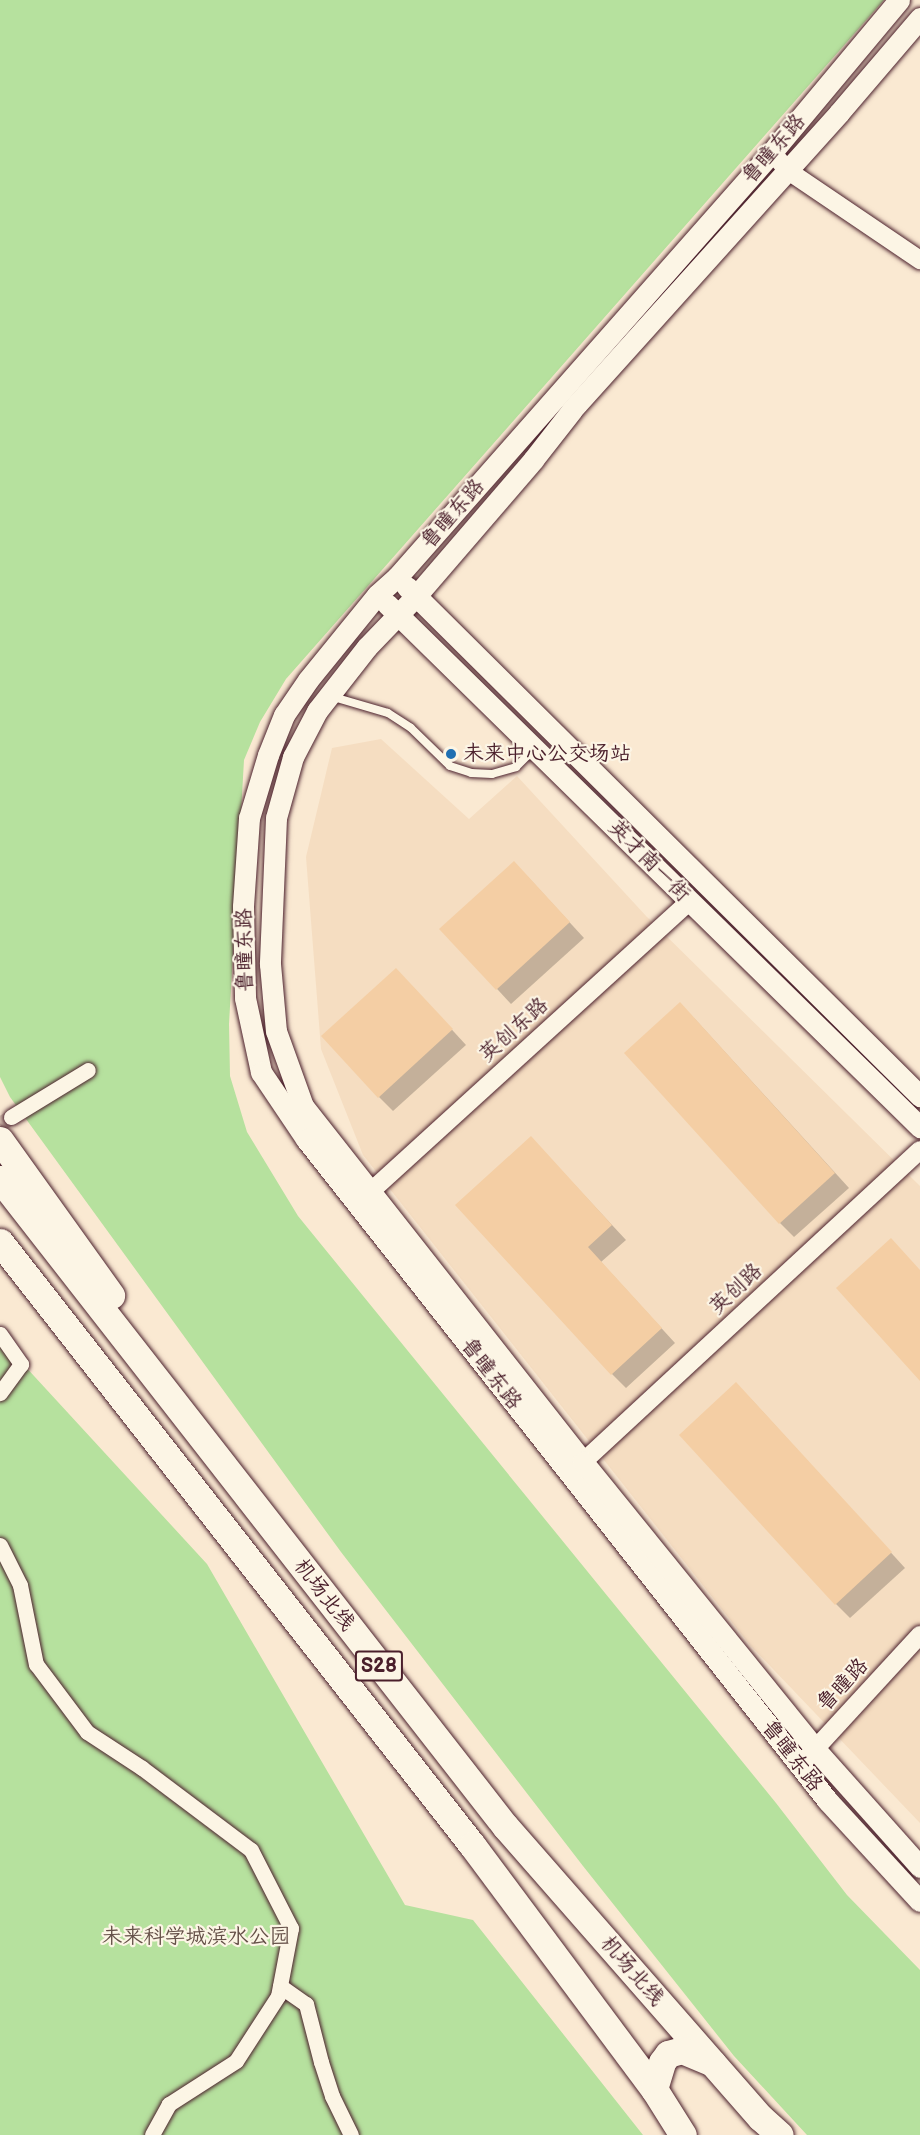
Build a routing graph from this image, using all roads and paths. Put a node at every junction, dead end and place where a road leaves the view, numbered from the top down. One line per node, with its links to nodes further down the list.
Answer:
1 (899, 0): 3 (main road, 鲁瞳东路)
2 (920, 18): 4 (main road, 鲁瞳东路)
3 (772, 152): 4 (street); 6 (main road, 鲁瞳东路)
4 (787, 170): 5 (street); 8 (main road, 鲁瞳东路)
5 (920, 260)
6 (397, 577): 7 (main road, 鲁瞳东路); 8 (main road, 英才南一街)
7 (377, 595): 9 (main road, 英才南一街); 28 (main road, 鲁瞳东路)
8 (416, 596): 9 (main road, 鲁瞳东路); 14 (main road, 英才南一街)
9 (399, 614): 10 (main road, 鲁瞳东路); 11 (main road, 英才南一街)
10 (329, 696): 11 (lane); 19 (main road, 鲁瞳东路)
11 (535, 748): 12 (main road, 英才南一街)
12 (690, 901): 15 (main road, 英才南一街); 19 (street, 英创东路)
13 (88, 1070): 16 (street)
14 (920, 1096)
15 (920, 1127)
16 (5, 1128): 24 (highway)
17 (920, 1150): 23 (street, 英创路)
18 (0, 1179): 24 (highway, 机场北线 / S28)
19 (369, 1193): 23 (main road, 鲁瞳东路)
20 (6, 1250): 33 (highway, 机场北线 / S28)
21 (0, 1334): 22 (street)
22 (0, 1393)
23 (583, 1462): 27 (main road, 鲁瞳东路)
24 (247, 1497): 32 (highway, 机场北线 / S28)
25 (0, 1545): 31 (street)
26 (920, 1635): 27 (street, 鲁瞳路)
27 (815, 1749): 28 (street, 鲁瞳路); 29 (main road, 鲁瞳东路)
28 (800, 1766): 30 (main road, 鲁瞳东路)
29 (920, 1867)
30 (920, 1902)
31 (280, 1986): 34 (street); 35 (street)
32 (713, 2063): 33 (highway); 37 (highway, 机场北线 / S28)
33 (654, 2089): 36 (highway, 机场北线 / S28)
34 (152, 2135)
35 (351, 2135)
36 (683, 2135)
37 (780, 2135)

